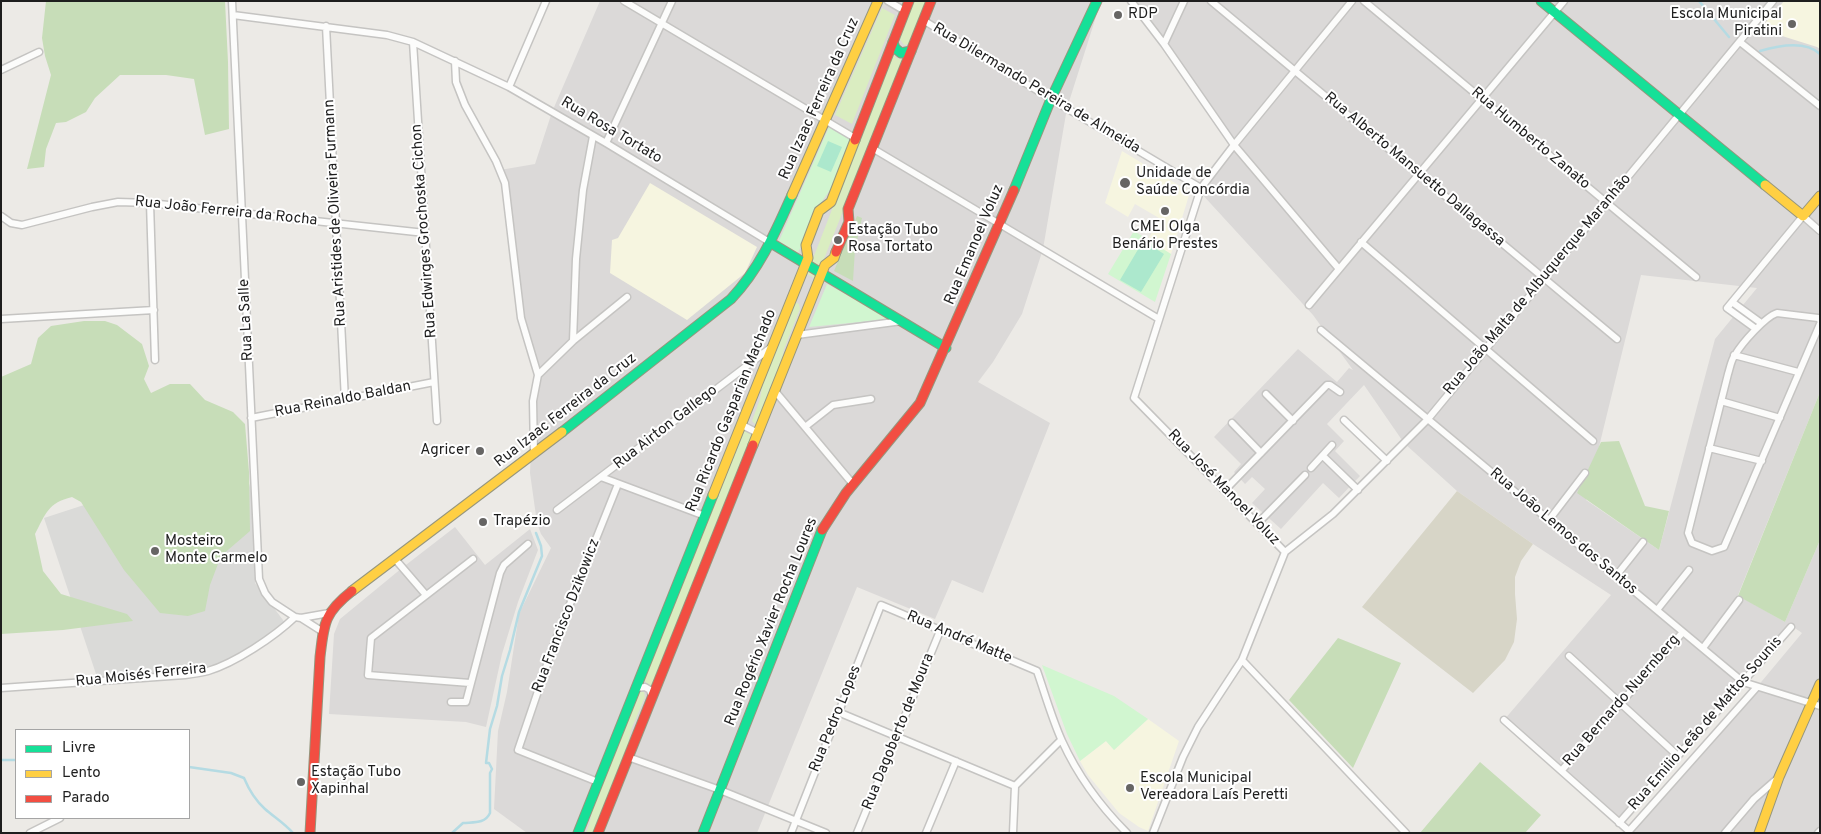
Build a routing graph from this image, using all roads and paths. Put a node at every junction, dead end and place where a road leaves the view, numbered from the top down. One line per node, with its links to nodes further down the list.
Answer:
1 (232, 1): 20 (street, Rua La Salle)
2 (546, 1): 33 (street)
3 (624, 1): 22 (street)
4 (672, 1): 22 (street)
5 (878, 1): 38 (street, Rua Izaac Ferreira da Cruz)
6 (888, 1): 18 (street)
7 (909, 1): 18 (street, Rua Ricardo Gasparian Machado)
8 (930, 1): 21 (street, Rua Ricardo Gasparian Machado)
9 (1096, 1): 34 (street, Rua Emanoel Voluz)
10 (1132, 1): 27 (street)
11 (1184, 1): 27 (street)
12 (1211, 1): 32 (street, Rua Alberto Mansuetto Dallagassa)
13 (1352, 1): 32 (street, Rua José Manoel Voluz)
14 (1364, 1): 35 (street, Rua Humberto Zanato)
15 (1541, 1): 19 (street)
16 (1564, 1): 19 (street)
17 (1773, 1): 26 (street, Rua João Malta de Albuquerque Maranhão)
18 (905, 11): 25 (street, Rua Ricardo Gasparian Machado)
19 (1555, 12): 35 (street); 37 (street)
20 (233, 15): 23 (street, Rua Rosa Tortato); 49 (street, Rua La Salle)
21 (923, 20): 28 (street, Rua Ricardo Gasparian Machado); 34 (street, Rua Dilermando Pereira de Almeida)
22 (662, 24): 38 (street); 41 (street)
23 (326, 26): 24 (street, Rua Rosa Tortato); 52 (street, Rua Aristides de Oliveira Furmann)
24 (413, 42): 30 (street, Rua Rosa Tortato); 55 (street, Rua Edwirges Grochoska Cichon)
25 (893, 42): 28 (street); 40 (street, Rua Ricardo Gasparian Machado)
26 (1740, 42): 36 (street); 37 (street, Rua João Malta de Albuquerque Maranhão)
27 (1164, 44): 42 (street)
28 (910, 51): 43 (street, Rua Ricardo Gasparian Machado)
29 (39, 52): 31 (street)
30 (455, 61): 33 (street, Rua Rosa Tortato); 86 (street)
31 (1, 70)
32 (1295, 71): 42 (street, Rua José Manoel Voluz); 44 (street, Rua Alberto Mansuetto Dallagassa)
33 (509, 87): 39 (street, Rua Rosa Tortato)
34 (1051, 99): 45 (street, Rua Dilermando Pereira de Almeida); 53 (street, Rua Emanoel Voluz)
35 (1482, 99): 44 (street); 48 (street, Rua Humberto Zanato)
36 (1820, 106)
37 (1679, 115): 48 (street, Rua João Malta de Albuquerque Maranhão); 51 (street)
38 (825, 121): 40 (street); 57 (street, Rua Izaac Ferreira da Cruz)
39 (593, 136): 41 (street, Rua Rosa Tortato); 79 (street)
40 (856, 138): 58 (street, Rua Ricardo Gasparian Machado)
41 (606, 143): 57 (street, Rua Rosa Tortato)
42 (1234, 145): 45 (street, Rua José Manoel Voluz); 59 (street)
43 (872, 148): 53 (street); 60 (street, Rua Ricardo Gasparian Machado)
44 (1419, 174): 56 (street); 62 (street, Rua Alberto Mansuetto Dallagassa)
45 (1201, 188): 70 (street, Rua José Manoel Voluz)
46 (1820, 196): 51 (street)
47 (150, 203): 49 (street, Rua João Ferreira da Rocha); 50 (street, Rua João Ferreira da Rocha); 68 (street)
48 (1606, 203): 61 (street, Rua Humberto Zanato); 62 (street, Rua João Malta de Albuquerque Maranhão)
49 (242, 212): 52 (street, Rua João Ferreira da Rocha); 94 (street, Rua La Salle)
50 (1, 216)
51 (1803, 216): 54 (street); 65 (street)
52 (337, 223): 55 (street, Rua João Ferreira da Rocha); 92 (street, Rua Aristides de Oliveira Furmann)
53 (1000, 224): 70 (street); 81 (street, Rua Emanoel Voluz)
54 (1820, 231)
55 (425, 233): 87 (street, Rua Edwirges Grochoska Cichon)
56 (1362, 242): 59 (street); 82 (street)
57 (771, 243): 58 (street, Rua Rosa Tortato); 108 (street, Rua Izaac Ferreira da Cruz)
58 (806, 264): 60 (street, Rua Rosa Tortato); 63 (street, Rua Ricardo Gasparian Machado)
59 (1339, 269): 67 (street)
60 (821, 273): 66 (street, Rua Ricardo Gasparian Machado); 72 (street, Rua Rosa Tortato)
61 (1696, 277)
62 (1544, 278): 78 (street, Rua Alberto Mansuetto Dallagassa); 82 (street, Rua João Malta de Albuquerque Maranhão)
63 (794, 294): 66 (street); 80 (street, Rua Ricardo Gasparian Machado)
64 (627, 297): 79 (street)
65 (1732, 302): 73 (street); 75 (street)
66 (809, 304): 77 (street, Rua Ricardo Gasparian Machado)
67 (1309, 305)
68 (154, 310): 69 (street); 84 (street)
69 (1, 319)
70 (1159, 319): 118 (street, Rua José Manoel Voluz)
71 (1820, 320): 73 (street)
72 (902, 321): 77 (street); 81 (street, Rua Rosa Tortato)
73 (1761, 324): 75 (street)
74 (1820, 324): 85 (street)
75 (1756, 329): 83 (street)
76 (1321, 330): 96 (street, Rua João Lemos dos Santos)
77 (797, 335): 88 (street, Rua Ricardo Gasparian Machado)
78 (1617, 339)
79 (573, 341): 86 (street)
80 (774, 345): 101 (street, Rua Ricardo Gasparian Machado); 115 (street, Rua Airton Gallego)
81 (946, 348): 116 (street, Rua Emanoel Voluz)
82 (1486, 348): 96 (street, Rua João Malta de Albuquerque Maranhão); 104 (street)
83 (1734, 356): 85 (street); 93 (street)
84 (155, 360)
85 (1798, 372): 95 (street)
86 (538, 375): 108 (street)
87 (434, 382): 92 (street, Rua Reinaldo Baldan); 98 (street, Rua Edwirges Grochoska Cichon)
88 (774, 390): 102 (street); 103 (street, Rua Ricardo Gasparian Machado)
89 (1340, 392): 99 (street)
90 (1266, 394): 99 (street)
91 (871, 399): 102 (street)
92 (345, 400): 94 (street, Rua Reinaldo Baldan)
93 (1721, 401): 95 (street); 106 (street)
94 (251, 418): 136 (street, Rua La Salle)
95 (1780, 418): 111 (street)
96 (1428, 419): 110 (street, Rua João Malta de Albuquerque Maranhão); 122 (street, Rua João Lemos dos Santos)
97 (1344, 420): 110 (street)
98 (437, 421)
99 (1293, 421): 107 (street)
100 (1232, 423): 107 (street)
101 (742, 425): 103 (street); 121 (street, Rua Ricardo Gasparian Machado)
102 (805, 427): 116 (street)
103 (758, 433): 150 (street, Rua Ricardo Gasparian Machado)
104 (1593, 441)
105 (1332, 446): 109 (street)
106 (1709, 448): 111 (street); 111 (street)
107 (1261, 453): 118 (street)
108 (534, 454): 127 (street, Rua Izaac Ferreira da Cruz)
109 (1323, 456): 112 (street); 119 (street)
110 (1387, 461): 119 (street, Rua João Malta de Albuquerque Maranhão)
111 (1762, 461)
112 (1311, 468)
113 (1585, 473): 122 (street)
114 (1305, 475): 123 (street)
115 (602, 477): 117 (street); 120 (street, Rua Airton Gallego)
116 (852, 483): 167 (street, Rua Rogério Xavier Rocha Loures)
117 (618, 484): 121 (street); 165 (street, Rua Francisco Dzikowicz)
118 (1225, 490): 123 (street, Rua José Manoel Voluz)
119 (1358, 490): 126 (street, Rua João Malta de Albuquerque Maranhão)
120 (557, 510)
121 (705, 516): 149 (street, Rua Ricardo Gasparian Machado)
122 (1549, 520): 130 (street, Rua João Lemos dos Santos)
123 (1258, 524): 126 (street, Rua José Manoel Voluz)
124 (1643, 542): 130 (street)
125 (528, 544): 144 (street)
126 (1286, 552): 143 (street, Rua José Manoel Voluz)
127 (395, 559): 131 (street); 135 (street, Rua Izaac Ferreira da Cruz)
128 (474, 559): 131 (street)
129 (1689, 570): 134 (street)
130 (1616, 576): 134 (street, Rua João Lemos dos Santos)
131 (426, 595): 144 (street)
132 (1739, 600): 141 (street)
133 (881, 605): 138 (street, Rua André Matte); 154 (street, Rua Pedro Lopes)
134 (1657, 610): 140 (street, Rua João Lemos dos Santos)
135 (329, 613): 136 (street); 139 (street, Rua Izaac Ferreira da Cruz)
136 (298, 618): 139 (street, Rua La Salle); 148 (street, Rua Moisés Ferreira)
137 (1790, 627): 145 (street, Rua Emilio Leão de Mattos Sounis)
138 (940, 631): 157 (street, Rua Dagoberto de Moura); 159 (street, Rua André Matte)
139 (323, 632): 172 (street, Rua Izaac Ferreira da Cruz)
140 (1683, 632): 141 (street, Rua João Lemos dos Santos); 152 (street, Rua Bernardo Nuernberg)
141 (1703, 648): 145 (street, Rua João Lemos dos Santos)
142 (1569, 656): 152 (street)
143 (1242, 660): 182 (street, Rua José Manoel Voluz); 183 (street)
144 (470, 682): 151 (street)
145 (1744, 682): 147 (street, Rua João Lemos dos Santos); 156 (street, Rua Emilio Leão de Mattos Sounis)
146 (1820, 684): 153 (street)
147 (1757, 687): 153 (street, Rua João Lemos dos Santos); 158 (street, Rua Emilio Leão de Mattos Sounis)
148 (1, 688)
149 (636, 688): 150 (street); 165 (street, Rua Ricardo Gasparian Machado)
150 (652, 698): 161 (street, Rua Ricardo Gasparian Machado)
151 (451, 702)
152 (1621, 703): 160 (street); 163 (street, Rua Bernardo Nuernberg)
153 (1816, 704): 164 (street)
154 (838, 712): 157 (street); 169 (street, Rua Pedro Lopes)
155 (1504, 720): 163 (street)
156 (1704, 727): 158 (street); 160 (street, Rua Emilio Leão de Mattos Sounis)
157 (897, 736): 162 (street); 178 (street, Rua Dagoberto de Moura)
158 (1714, 736): 170 (street, Rua Emilio Leão de Mattos Sounis)
159 (1062, 740): 166 (street); 181 (street)
160 (1678, 756): 170 (street, Rua Emilio Leão de Mattos Sounis)
161 (628, 757): 167 (street); 174 (street, Rua Ricardo Gasparian Machado)
162 (956, 761): 166 (street); 179 (street)
163 (1562, 770): 170 (street)
164 (1779, 777): 184 (street); 185 (street)
165 (598, 782): 173 (street, Rua Ricardo Gasparian Machado)
166 (1015, 786): 180 (street)
167 (720, 790): 169 (street); 175 (street, Rua Rogério Xavier Rocha Loures)
168 (58, 819): 171 (street)
169 (796, 821): 176 (street, Rua Pedro Lopes); 177 (street)
170 (1619, 823)
171 (30, 833)
172 (310, 833)
173 (578, 833)
174 (598, 833)
175 (703, 833)
176 (791, 833)
177 (826, 833)
178 (857, 833)
179 (926, 833)
180 (1012, 833)
181 (1127, 833)
182 (1153, 833)
183 (1406, 833)
184 (1725, 833)
185 (1759, 833)

